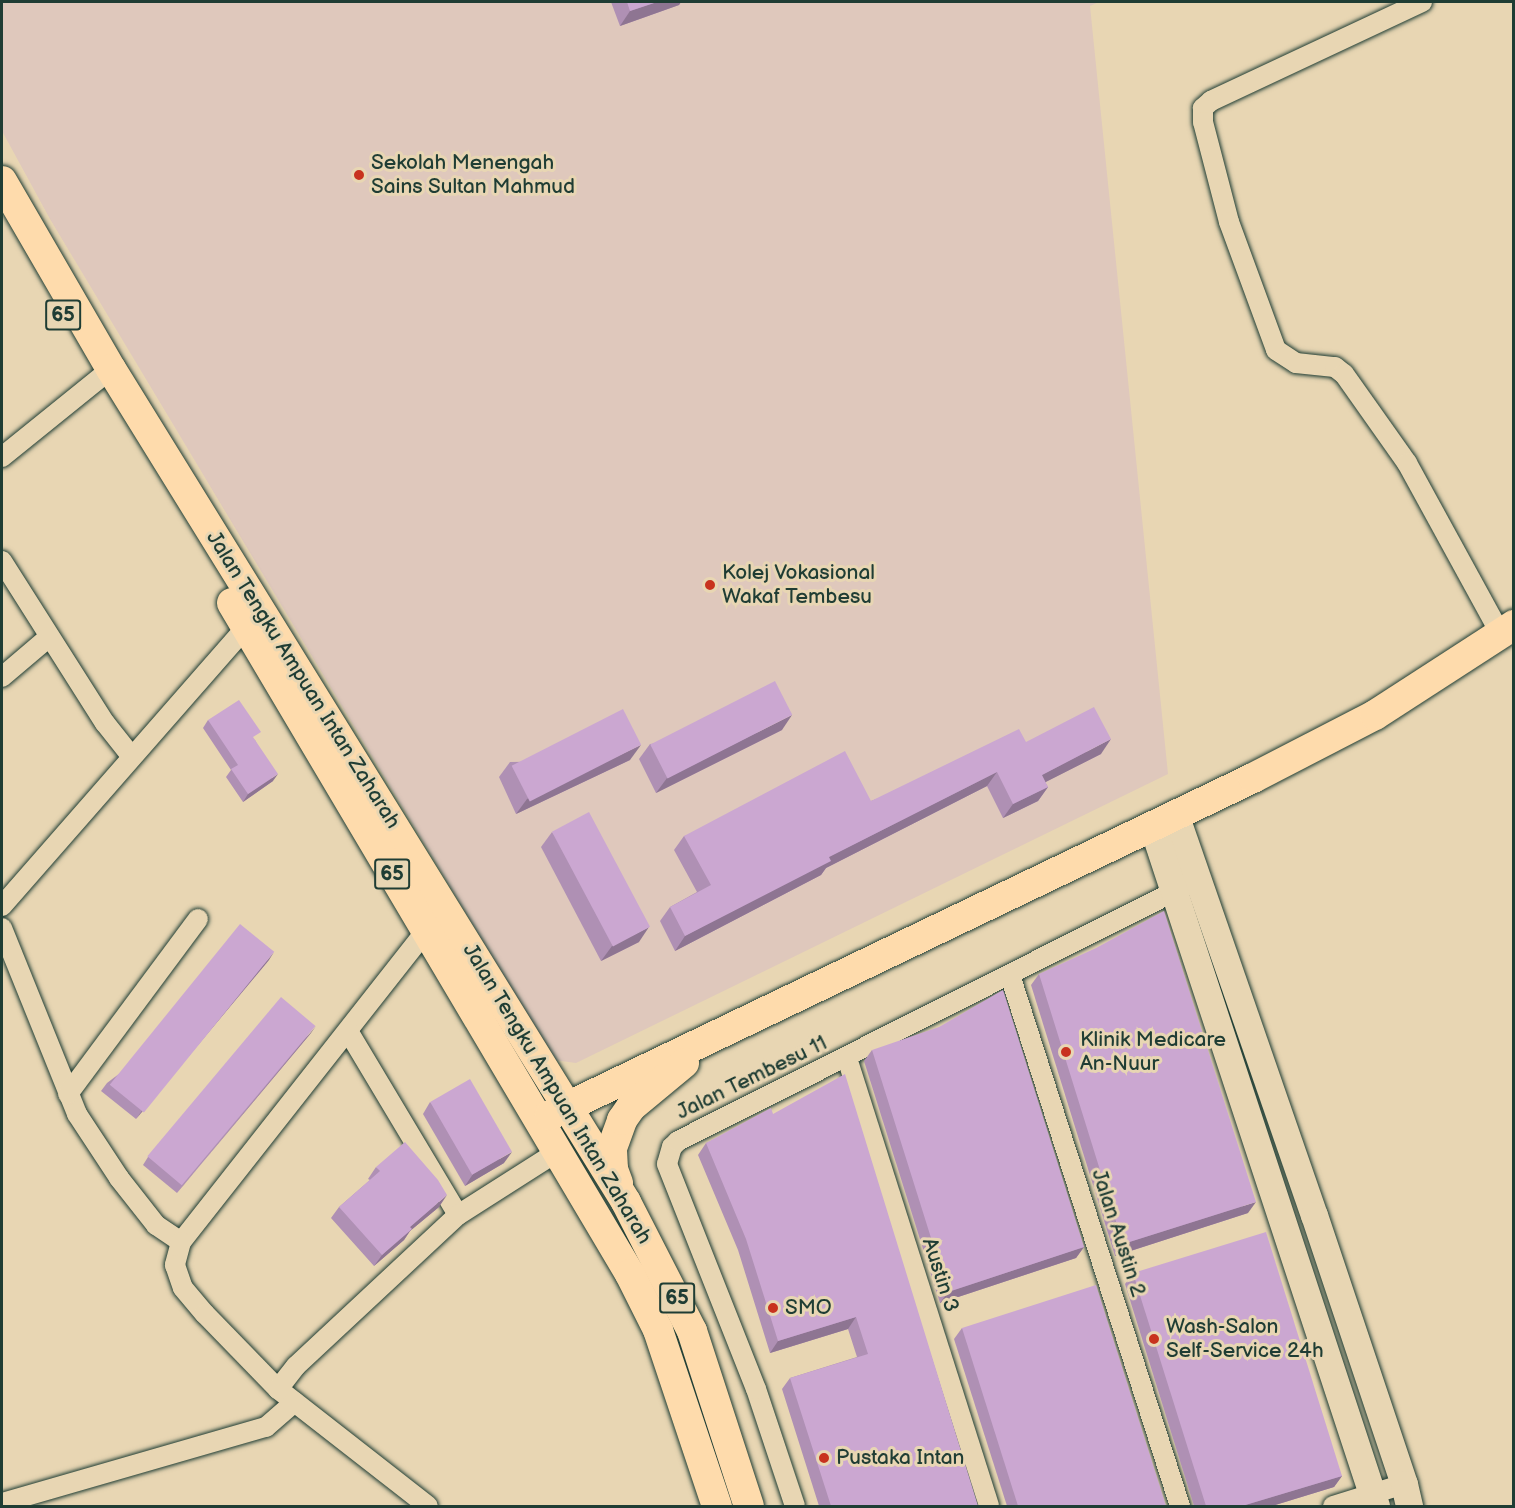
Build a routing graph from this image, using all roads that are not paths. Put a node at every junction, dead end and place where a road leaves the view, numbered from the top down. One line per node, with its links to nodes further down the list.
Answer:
1 (1422, 2): 8 (street)
2 (2, 181): 4 (main road, Jalan Tengku Ampuan Intan Zaharah / 65)
3 (2, 210): 4 (main road, Jalan Tengku Ampuan Intan Zaharah / 65)
4 (105, 373): 5 (street); 7 (main road, Jalan Tengku Ampuan Intan Zaharah / 65)
5 (2, 457)
6 (2, 561): 9 (street)
7 (255, 621): 11 (street); 18 (main road, Jalan Tengku Ampuan Intan Zaharah / 65); 22 (main road, Jalan Tengku Ampuan Intan Zaharah / 65)
8 (1507, 630): 12 (main road)
9 (49, 637): 10 (street); 11 (street)
10 (2, 677)
11 (132, 757): 15 (street)
12 (1163, 819): 13 (street); 14 (street); 21 (main road)
13 (1198, 880): 14 (street, Jalan Tembesu 11); 34 (street)
14 (1174, 892): 19 (street, Jalan Tembesu 11); 35 (street)
15 (2, 906)
16 (198, 919): 25 (street)
17 (2, 928): 25 (street)
18 (425, 932): 20 (street); 27 (main road, Jalan Tengku Ampuan Intan Zaharah / 65)
19 (1010, 975): 23 (street, Jalan Tembesu 11); 42 (street, Jalan Austin 2)
20 (348, 1031): 30 (street); 31 (street)
21 (718, 1034): 24 (main road); 29 (main road)
22 (533, 1053): 24 (main road); 26 (main road, Jalan Tengku Ampuan Intan Zaharah / 65)
23 (846, 1058): 40 (street, Jalan Tembesu 11); 41 (street, Austin 3)
24 (619, 1082): 26 (main road)
25 (68, 1094): 31 (street)
26 (566, 1107): 27 (main road); 29 (main road, Jalan Tengku Ampuan Intan Zaharah / 65)
27 (538, 1121): 28 (main road, Jalan Tengku Ampuan Intan Zaharah / 65)
28 (557, 1152): 30 (street); 38 (main road, Jalan Tengku Ampuan Intan Zaharah / 65)
29 (626, 1202): 39 (main road, Jalan Tengku Ampuan Intan Zaharah / 65)
30 (458, 1215): 32 (street)
31 (180, 1242): 32 (street)
32 (278, 1389): 33 (street)
33 (295, 1402): 36 (street); 37 (street)
34 (1406, 1495): 35 (street)
35 (1375, 1500): 43 (street)
36 (2, 1503)
37 (428, 1506)
38 (717, 1506)
39 (749, 1506)
40 (795, 1506)
41 (989, 1506)
42 (1180, 1506)
43 (1333, 1506)

